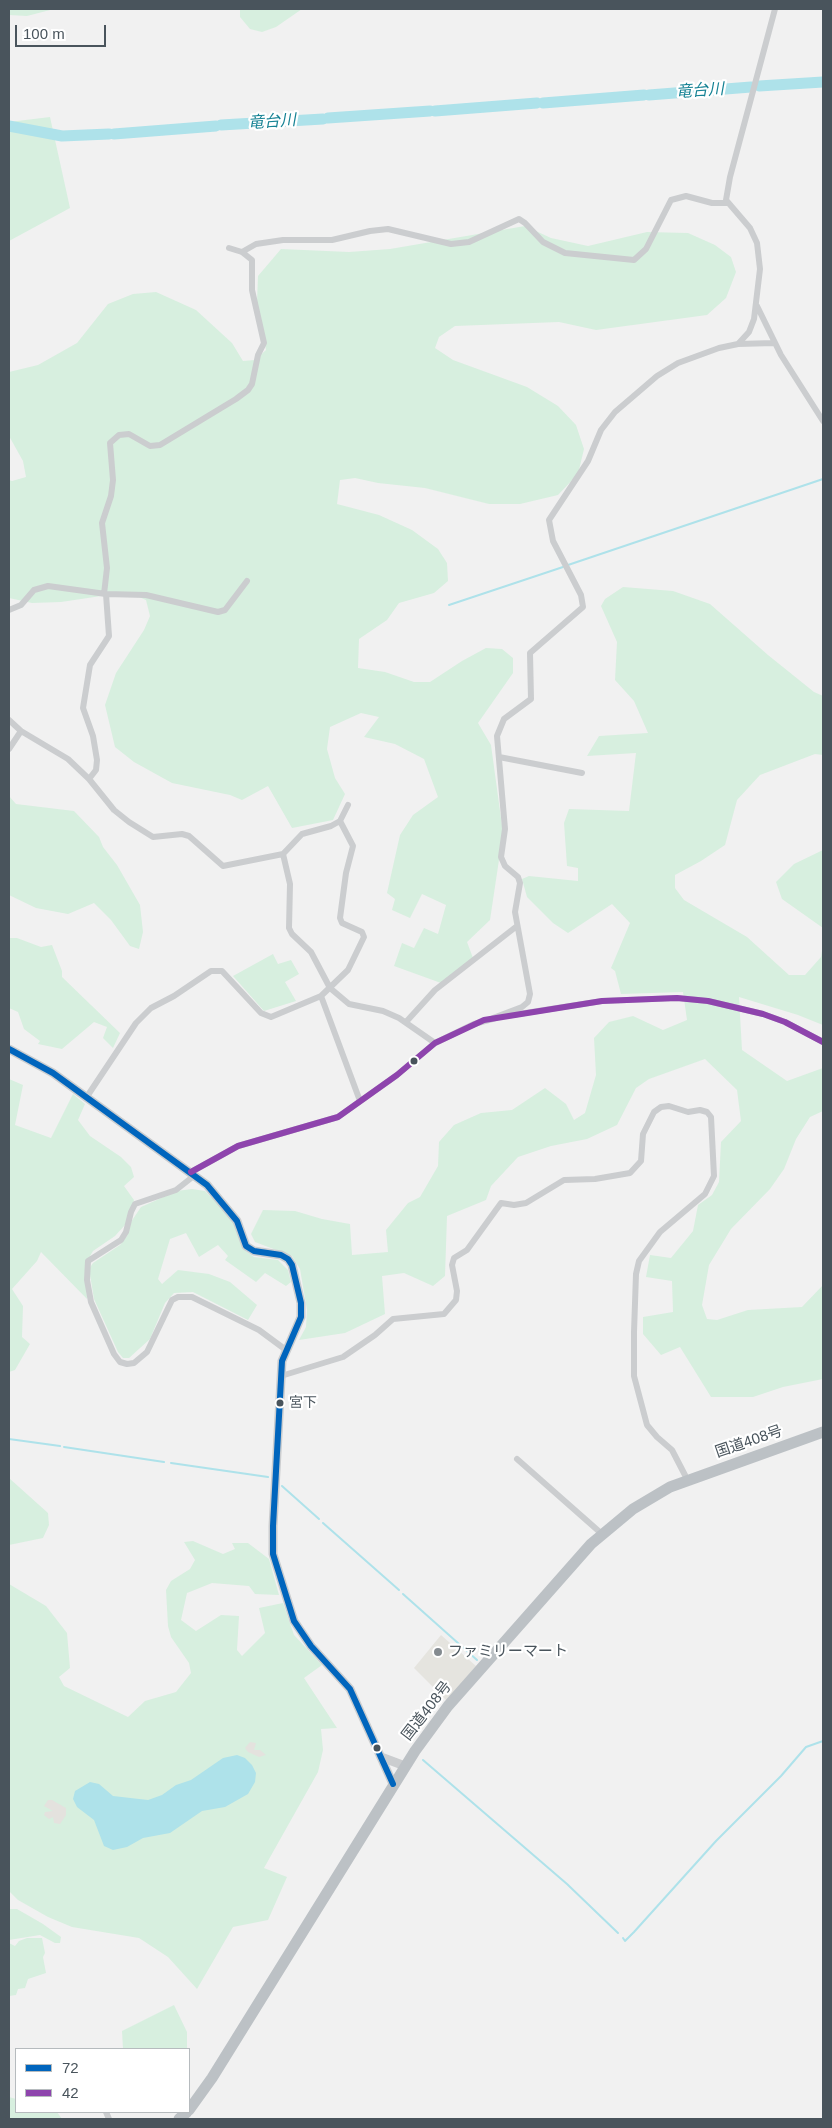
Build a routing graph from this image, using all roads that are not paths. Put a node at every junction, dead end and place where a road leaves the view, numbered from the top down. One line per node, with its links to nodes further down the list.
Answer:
1 (775, 9): 2 (street)
2 (728, 203): 4 (street); 5 (street)
3 (229, 248): 4 (street)
4 (242, 252): 10 (street)
5 (757, 306): 6 (street); 7 (street)
6 (774, 343): 7 (street); 8 (street)
7 (738, 344): 15 (street)
8 (823, 421)
9 (247, 581): 10 (street)
10 (105, 594): 11 (street); 17 (street)
11 (9, 610)
12 (9, 720): 13 (street)
13 (21, 731): 14 (street); 17 (street)
14 (9, 750)
15 (499, 757): 16 (street); 21 (street)
16 (582, 772)
17 (89, 779): 20 (street)
18 (348, 805): 19 (street)
19 (340, 821): 20 (street); 22 (street)
20 (283, 854): 22 (street)
21 (517, 926): 24 (street); 25 (street)
22 (330, 988): 23 (street); 25 (street)
23 (320, 996): 29 (street); 30 (street)
24 (493, 1018): 26 (street); 27 (street)
25 (406, 1022): 27 (street)
26 (823, 1042)
27 (435, 1043): 30 (street)
28 (9, 1049): 29 (street)
29 (86, 1098): 31 (street)
30 (360, 1101): 31 (street)
31 (193, 1174): 32 (street); 32 (street)
32 (286, 1350): 33 (street)
33 (281, 1376): 36 (street); 38 (street)
34 (823, 1432): 36 (highway, 国道408号)
35 (517, 1459): 37 (street)
36 (687, 1479): 37 (highway, 国道408号)
37 (602, 1534): 39 (highway, 国道408号)
38 (382, 1757): 39 (street); 40 (street)
39 (405, 1766): 40 (highway, 国道408号)
40 (393, 1784): 41 (highway, 国道408号)
41 (190, 2108)

